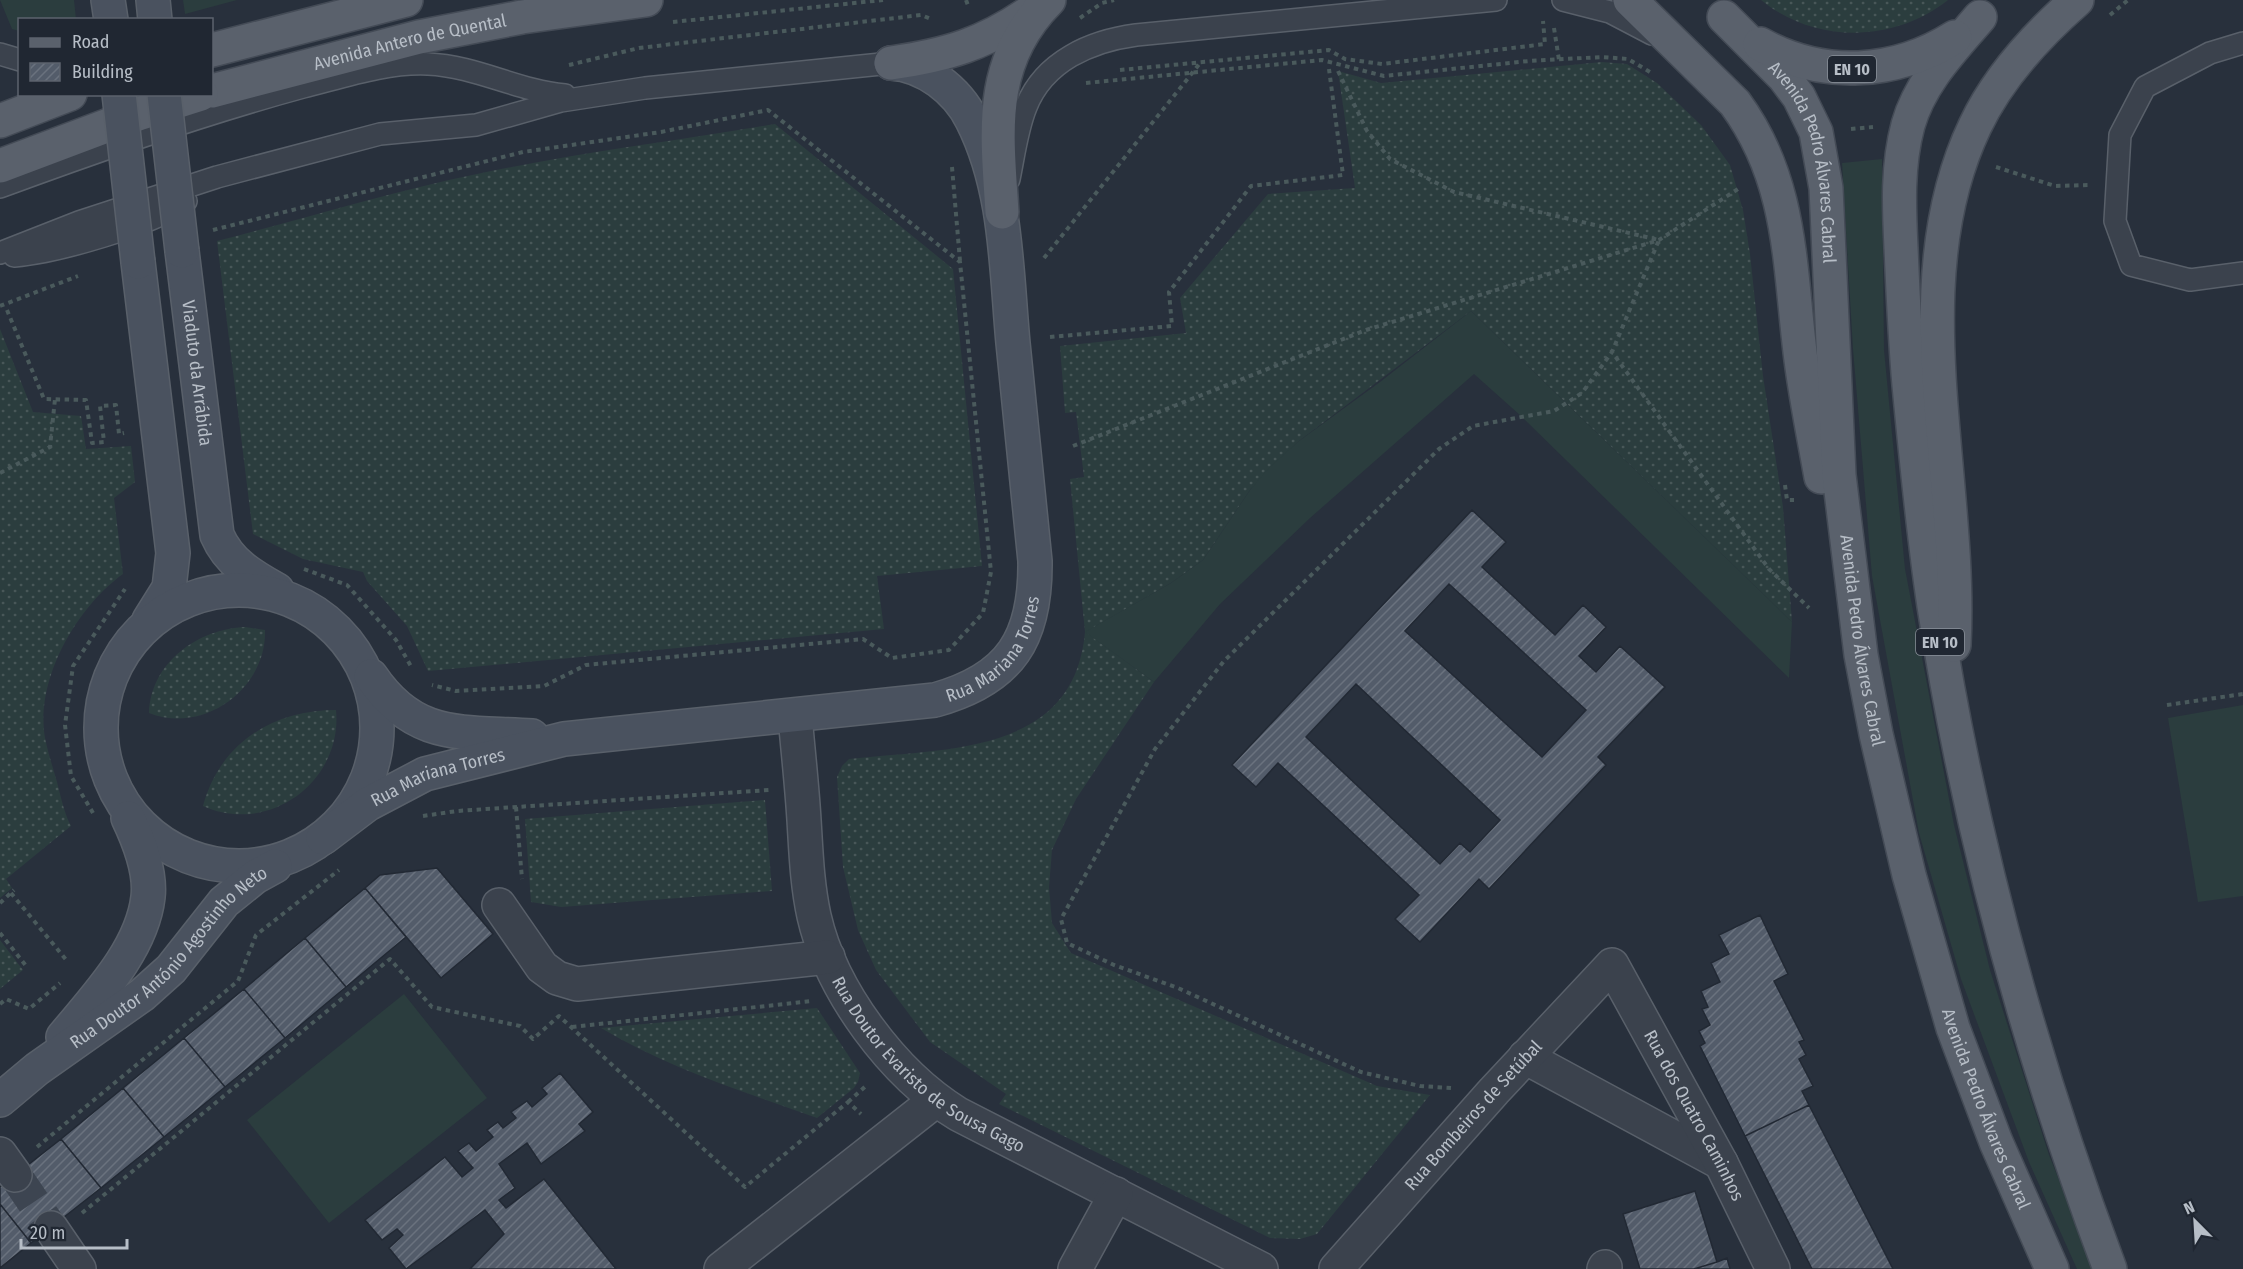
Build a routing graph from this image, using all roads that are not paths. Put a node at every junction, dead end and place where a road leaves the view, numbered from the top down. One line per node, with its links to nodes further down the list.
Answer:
1 (108, 0): 12 (street)
2 (153, 0): 13 (street)
3 (406, 0): 14 (main road)
4 (1049, 0): 20 (main road); 31 (main road)
5 (1496, 0): 31 (lane)
6 (1563, 0): 21 (lane)
7 (1630, 0): 21 (main road)
8 (2078, 0): 40 (main road)
9 (1713, 6): 10 (main road, EN 10); 35 (main road, Avenida Pedro Álvares Cabral / EN 10)
10 (1991, 6): 40 (main road, EN 10)
11 (654, 12): 22 (main road, Avenida Antero de Quental)
12 (111, 18)
13 (155, 18)
14 (275, 32): 15 (lane); 17 (main road)
15 (213, 43)
16 (2243, 44): 33 (lane)
17 (213, 50)
18 (0, 54): 19 (lane)
19 (18, 59)
20 (891, 63): 27 (lane); 31 (street, Rua Mariana Torres)
21 (1704, 72): 35 (main road)
22 (213, 92)
23 (65, 96): 28 (main road)
24 (119, 96): 36 (street, bridge)
25 (164, 96): 34 (street, Viaduto da Arrábida, bridge)
26 (195, 96): 29 (main road)
27 (590, 97): 30 (lane); 32 (lane)
28 (0, 120)
29 (0, 166)
30 (0, 187)
31 (1002, 212): 38 (street, Rua Mariana Torres)
32 (0, 256)
33 (2243, 273)
34 (307, 607): 36 (street); 37 (street)
35 (1854, 607): 59 (main road, Avenida Pedro Álvares Cabral / EN 10)
36 (133, 640): 41 (street)
37 (358, 656): 39 (street, Rua Mariana Torres); 42 (street)
38 (795, 716): 39 (street, Rua Mariana Torres); 44 (street, Rua Doutor Evaristo de Sousa Gago)
39 (564, 739): 42 (street, Rua Mariana Torres)
40 (1961, 749): 60 (main road, EN 10)
41 (106, 806): 42 (street); 47 (street, Rua Doutor António Agostinho Neto)
42 (313, 844): 47 (street, Rua Doutor António Agostinho Neto)
43 (499, 905): 44 (street)
44 (828, 957): 49 (street, Rua Doutor Evaristo de Sousa Gago)
45 (1612, 965): 46 (street, Rua Bombeiros de Setúbal); 50 (street, Rua dos Quatro Caminhos)
46 (1525, 1057): 50 (street); 57 (street, Rua Bombeiros de Setúbal)
47 (37, 1069): 48 (street, Rua Doutor António Agostinho Neto)
48 (0, 1100)
49 (936, 1100): 51 (street, Rua Doutor Evaristo de Sousa Gago); 54 (street)
50 (1721, 1163): 58 (street, Rua dos Quatro Caminhos)
51 (1116, 1194): 55 (street); 56 (street, Rua Doutor Evaristo de Sousa Gago)
52 (65, 1222): 53 (street)
53 (80, 1269)
54 (721, 1269)
55 (1075, 1269)
56 (1261, 1269)
57 (1336, 1269)
58 (1773, 1269)
59 (2052, 1269)
60 (2110, 1269)

